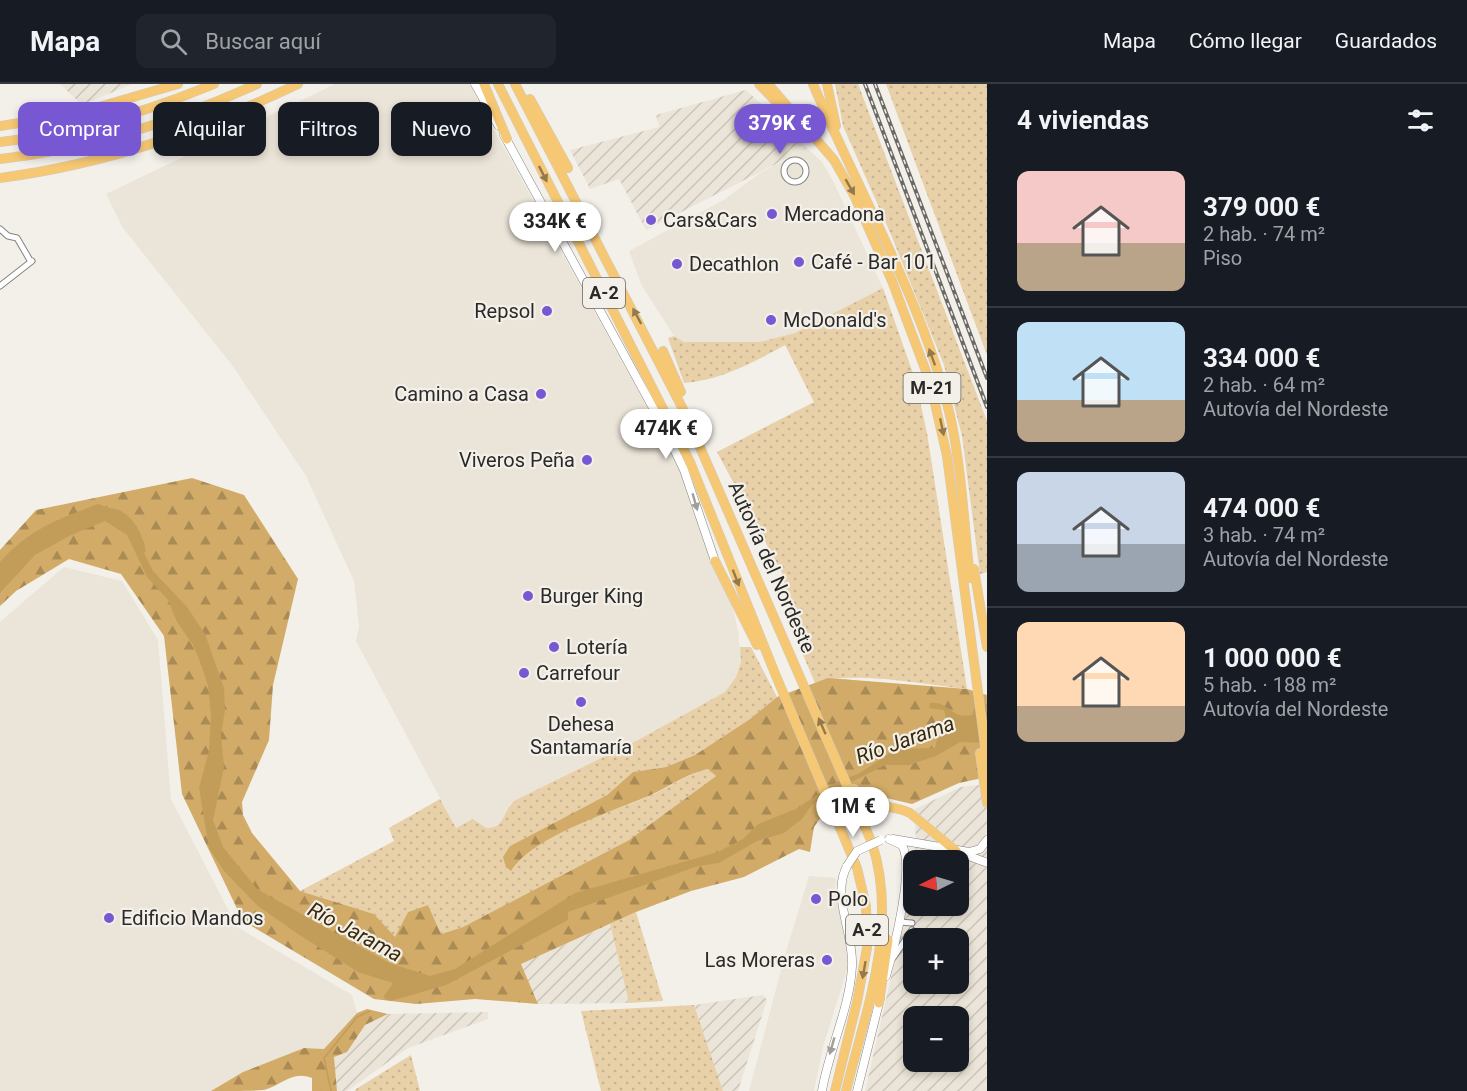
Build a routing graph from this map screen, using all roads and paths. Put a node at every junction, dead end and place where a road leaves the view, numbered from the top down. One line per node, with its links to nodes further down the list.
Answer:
1 (167, 84): 15 (highway)
2 (178, 84): 16 (highway)
3 (214, 84): 21 (highway)
4 (257, 84): 22 (highway)
5 (298, 84): 25 (highway)
6 (475, 84): 19 (street)
7 (484, 84): 19 (highway)
8 (498, 84): 35 (highway, Autovía del Nordeste / A-2, one-way to 35)
9 (515, 84): 30 (highway, Autovía del Nordeste / A-2, one-way to 9)
10 (521, 84): 23 (highway)
11 (759, 84): 20 (highway)
12 (768, 84): 20 (highway, M-21)
13 (813, 84): 24 (highway, M-21)
14 (827, 84): 24 (highway, M-21)
15 (118, 102)
16 (120, 102)
17 (18, 123): 18 (highway)
18 (0, 126)
19 (507, 139): 32 (street, one-way to 32)
20 (816, 139): 34 (highway, M-21, one-way to 34)
21 (0, 142)
22 (0, 160)
23 (568, 168)
24 (854, 173): 31 (highway, M-21, one-way to 24)
25 (0, 177)
26 (802, 179): 26 (street)
27 (0, 229): 28 (street)
28 (0, 286)
29 (663, 351): 30 (highway)
30 (686, 415): 39 (highway, Autovía del Nordeste / A-2, one-way to 30)
31 (962, 496): 33 (highway); 34 (highway, M-21)
32 (716, 561): 35 (highway)
33 (987, 646)
34 (974, 661): 36 (highway, M-21); 37 (highway, M-21)
35 (776, 676): 55 (highway, Autovía del Nordeste / A-2, one-way to 55)
36 (987, 717)
37 (982, 751): 38 (highway, M-21); 40 (highway)
38 (987, 761)
39 (858, 801): 45 (highway); 49 (highway, A-2)
40 (987, 803)
41 (885, 839): 43 (street); 44 (street); 54 (street, one-way to 54, bridge)
42 (985, 843): 46 (street); 48 (street)
43 (904, 850)
44 (952, 850)
45 (955, 850)
46 (969, 852)
47 (969, 856): 48 (street)
48 (986, 863)
49 (880, 876): 53 (highway); 56 (highway, A-2)
50 (903, 893): 51 (street)
51 (900, 922): 52 (street); 52 (street)
52 (890, 965): 53 (street)
53 (879, 1003): 57 (street)
54 (822, 1091)
55 (835, 1091)
56 (846, 1091)
57 (857, 1091)

